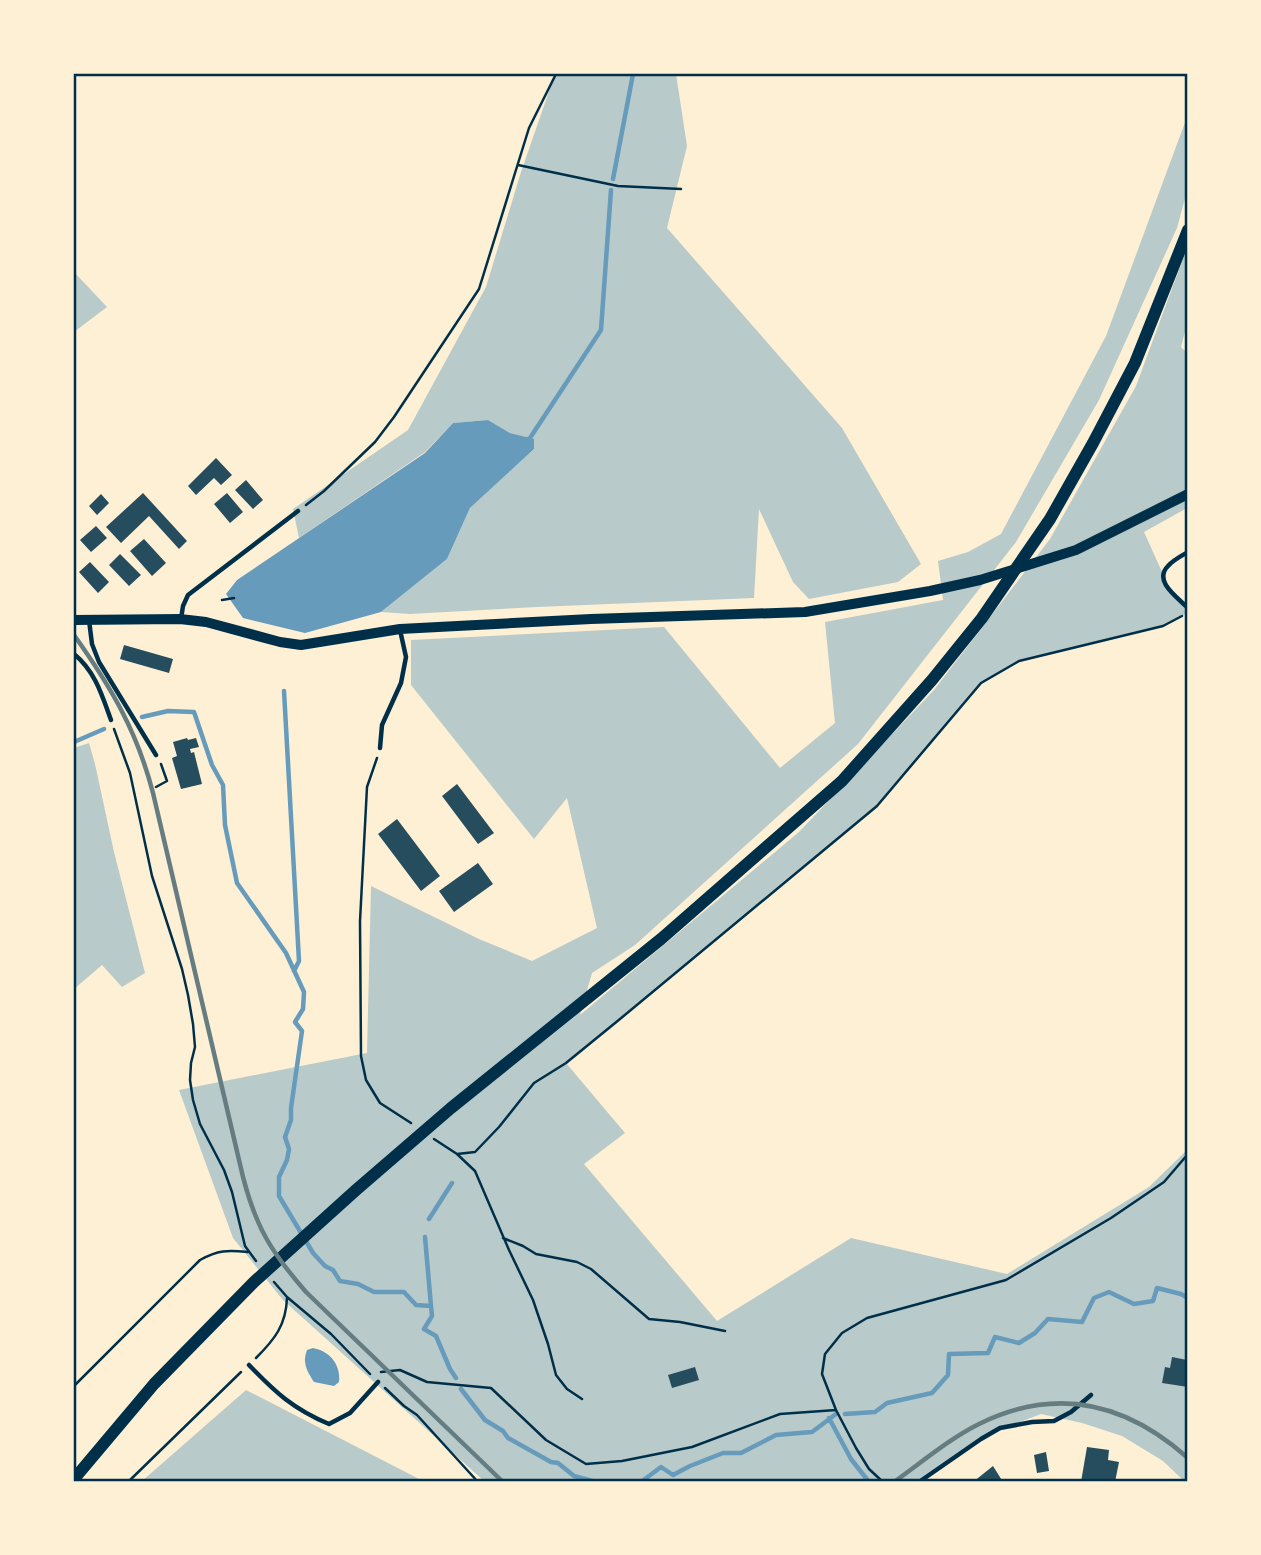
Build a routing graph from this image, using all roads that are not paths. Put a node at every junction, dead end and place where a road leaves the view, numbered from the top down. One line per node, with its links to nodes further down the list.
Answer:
1 (1188, 230): 17 (main road)
2 (1188, 494): 9 (street)
3 (298, 511): 7 (lane)
4 (1188, 552): 5 (lane)
5 (1188, 611)
6 (89, 619): 7 (street); 8 (street); 13 (lane)
7 (180, 619): 9 (street)
8 (74, 620)
9 (400, 629): 12 (lane)
10 (74, 654): 11 (lane)
11 (111, 720)
12 (380, 748)
13 (156, 755)
14 (249, 1365): 15 (lane)
15 (378, 1382)
16 (1091, 1395): 18 (lane)
17 (74, 1479)
18 (919, 1482)

